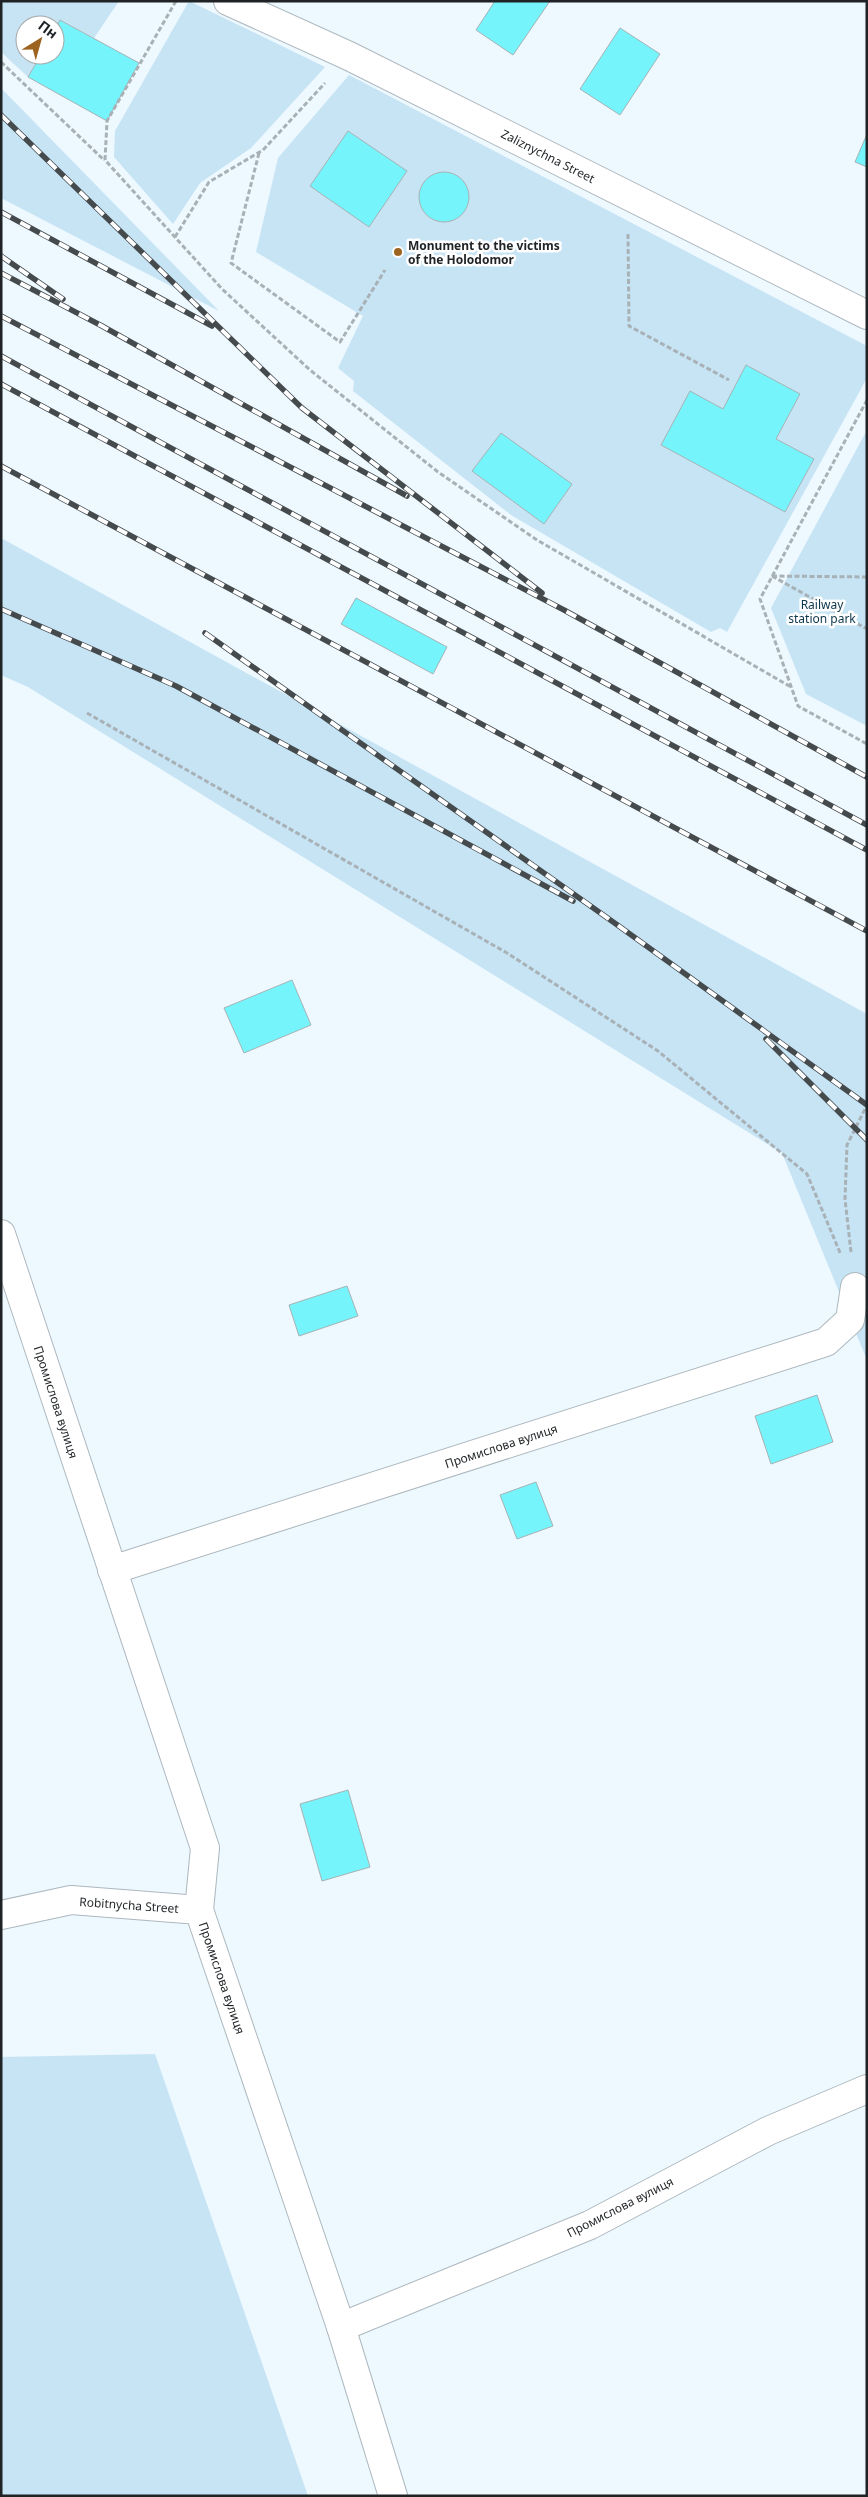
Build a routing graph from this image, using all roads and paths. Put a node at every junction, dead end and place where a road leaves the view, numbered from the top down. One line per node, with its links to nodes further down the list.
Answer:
1 (176, 1): 6 (path)
2 (228, 1): 3 (street, Zaliznychna Street)
3 (349, 56): 5 (path); 7 (street, Zaliznychna Street)
4 (1, 62): 6 (path)
5 (259, 152): 8 (path); 9 (path)
6 (105, 160): 8 (path)
7 (628, 196): 10 (street, Zaliznychna Street); 11 (path)
8 (175, 238): 16 (path)
9 (386, 270)
10 (867, 315)
11 (729, 380)
12 (867, 400): 13 (path)
13 (772, 576): 14 (path); 15 (path); 16 (path)
14 (867, 577)
15 (867, 629)
16 (791, 687): 18 (path)
17 (87, 713): 21 (path)
18 (867, 744)
19 (867, 1105): 21 (path)
20 (1, 1234): 22 (street, Промислова вулиця)
21 (855, 1287): 22 (street, Промислова вулиця)
22 (112, 1570): 23 (street, Промислова вулиця)
23 (199, 1910): 24 (street, Robitnycha Street); 26 (street, Промислова вулиця)
24 (1, 1915)
25 (867, 2089): 26 (street, Промислова вулиця)
26 (341, 2327): 27 (street, Промислова вулиця)
27 (393, 2496)

